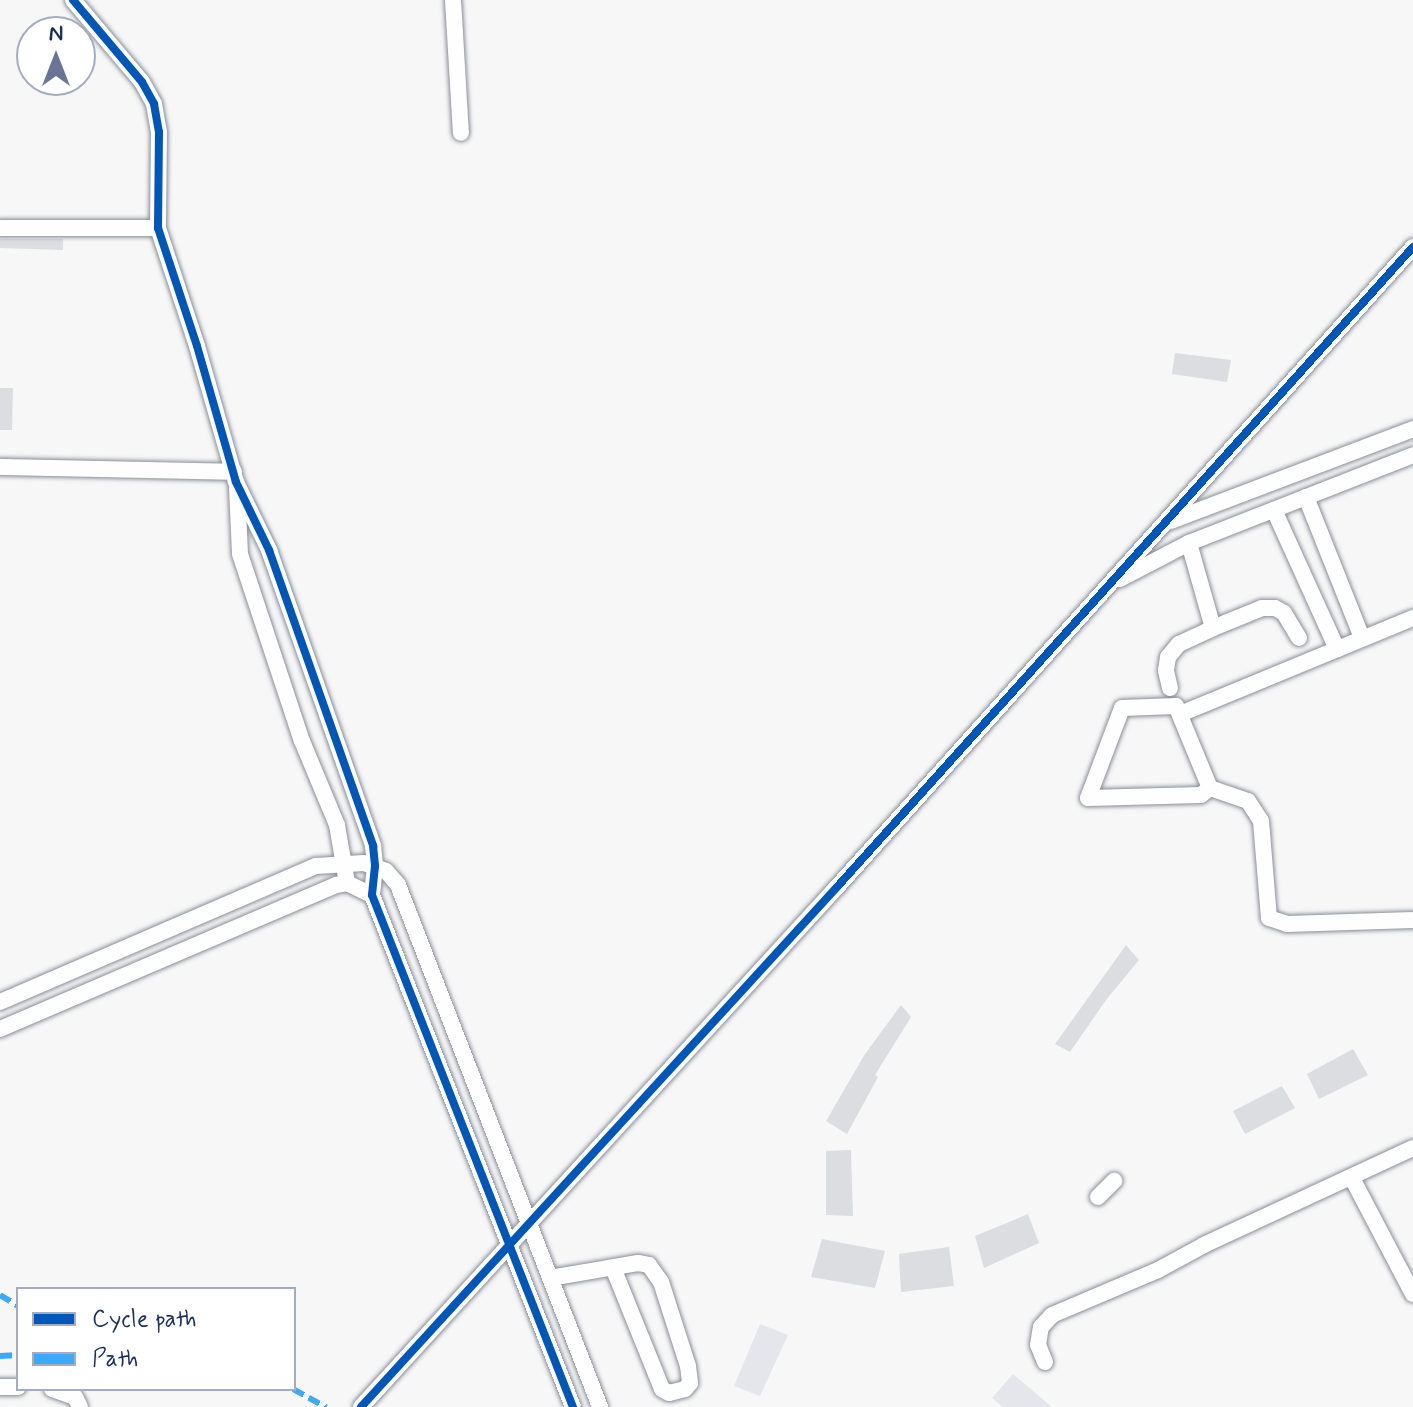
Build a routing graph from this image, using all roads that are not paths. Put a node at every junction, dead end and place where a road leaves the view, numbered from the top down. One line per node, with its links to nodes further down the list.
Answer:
1 (73, 0): 5 (street)
2 (453, 0): 3 (street)
3 (461, 133)
4 (0, 228): 5 (street)
5 (158, 228): 10 (street)
6 (1413, 247): 13 (street)
7 (1413, 429): 13 (street)
8 (1413, 455): 11 (street)
9 (0, 467): 10 (street)
10 (235, 477): 16 (street); 18 (street)
11 (1306, 497): 12 (street); 21 (street)
12 (1274, 510): 14 (street); 22 (street)
13 (1166, 523): 15 (street)
14 (1189, 543): 15 (street); 19 (street)
15 (1110, 584): 41 (street)
16 (289, 609): 18 (street); 24 (street)
17 (1413, 618): 21 (street)
18 (261, 619): 25 (street)
19 (1213, 628): 20 (street); 23 (street)
20 (1299, 638)
21 (1362, 638): 22 (street)
22 (1337, 649): 26 (street)
23 (1170, 688)
24 (318, 695): 25 (street); 27 (street)
25 (290, 706): 28 (street)
26 (1180, 714): 29 (street); 29 (street)
27 (343, 766): 28 (street); 31 (street)
28 (316, 773): 30 (street)
29 (1210, 788): 34 (street)
30 (346, 862): 31 (street); 32 (street); 35 (street)
31 (375, 866): 33 (street); 41 (street)
32 (347, 883): 33 (street); 36 (street)
33 (372, 895): 42 (street)
34 (1413, 920)
35 (0, 1002)
36 (0, 1029)
37 (1413, 1148): 38 (street)
38 (1352, 1178): 45 (street); 46 (street)
39 (1114, 1181): 40 (street)
40 (1098, 1197)
41 (529, 1224): 42 (street); 44 (street)
42 (510, 1245): 49 (street); 50 (street)
43 (614, 1270): 43 (street); 44 (street)
44 (550, 1278): 51 (street)
45 (1413, 1294)
46 (1045, 1362)
47 (58, 1391): 48 (street)
48 (80, 1407)
49 (361, 1407)
50 (573, 1407)
51 (600, 1407)

